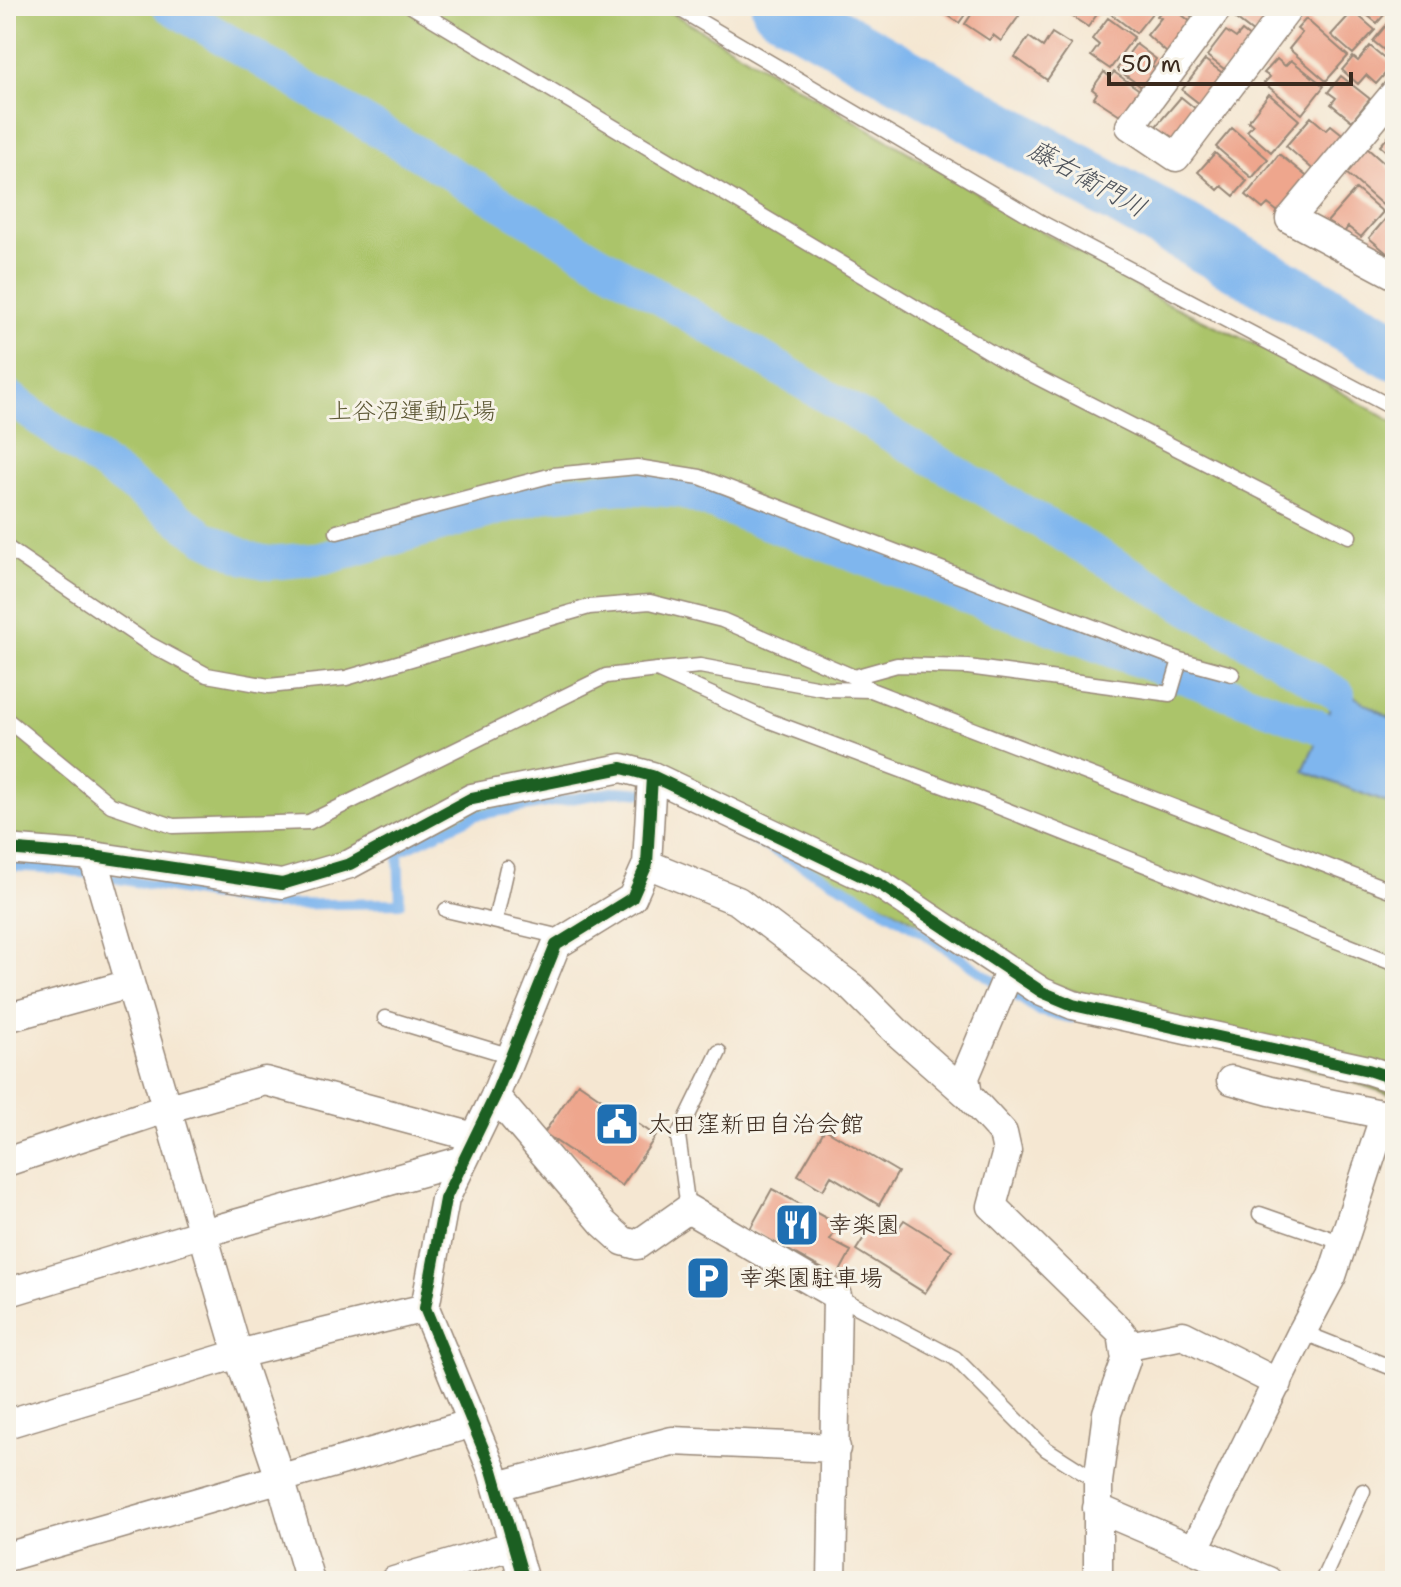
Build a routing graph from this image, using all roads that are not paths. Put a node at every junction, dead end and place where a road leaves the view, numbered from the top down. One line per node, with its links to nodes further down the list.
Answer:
1 (411, 6): 9 (lane)
2 (674, 6): 7 (lane)
3 (1219, 6): 4 (street)
4 (1290, 6)
5 (1395, 93): 6 (street)
6 (1395, 275)
7 (1395, 409)
8 (337, 532): 11 (lane)
9 (1349, 536)
10 (6, 547): 14 (lane)
11 (1180, 660): 13 (lane); 14 (lane)
12 (657, 670): 15 (lane); 16 (lane); 26 (lane)
13 (1232, 674)
14 (854, 677): 15 (lane)
15 (871, 690): 22 (lane)
16 (6, 719)
17 (652, 776): 19 (street); 20 (street); 27 (street)
18 (6, 849): 19 (street)
19 (93, 856): 28 (street)
20 (647, 864): 25 (street); 35 (street)
21 (507, 868): 24 (lane)
22 (1395, 892)
23 (446, 910): 24 (lane)
24 (495, 921): 25 (lane)
25 (565, 938): 32 (street)
26 (1395, 964)
27 (1010, 970): 33 (street); 35 (street)
28 (130, 984): 29 (street); 37 (street)
29 (6, 1018)
30 (385, 1018): 32 (lane)
31 (719, 1052): 41 (lane)
32 (511, 1056): 36 (street)
33 (1395, 1079)
34 (1231, 1080): 38 (street)
35 (968, 1095): 49 (street)
36 (495, 1096): 39 (street); 41 (street)
37 (165, 1109): 39 (street); 40 (street); 43 (street)
38 (1390, 1115): 44 (street)
39 (468, 1149): 43 (street); 47 (street)
40 (6, 1162)
41 (688, 1209): 46 (street)
42 (1260, 1214): 44 (lane)
43 (203, 1233): 45 (street); 50 (street)
44 (1343, 1243): 48 (street)
45 (6, 1293)
46 (837, 1296): 55 (street); 59 (lane)
47 (425, 1308): 50 (street); 53 (street)
48 (1302, 1332): 51 (lane); 52 (street)
49 (1124, 1347): 52 (street); 59 (street)
50 (238, 1354): 54 (street); 56 (street)
51 (1395, 1369)
52 (1278, 1383): 61 (street)
53 (473, 1423): 56 (street); 57 (street)
54 (6, 1424)
55 (836, 1448): 57 (street); 66 (street)
56 (280, 1478): 62 (street); 63 (street)
57 (497, 1486): 60 (street)
58 (1363, 1491): 69 (lane)
59 (1098, 1495): 61 (street); 67 (street)
60 (514, 1545): 64 (street); 65 (street)
61 (1195, 1548): 68 (street)
62 (10, 1558)
63 (310, 1581)
64 (394, 1581)
65 (524, 1581)
66 (832, 1581)
67 (1098, 1581)
68 (1268, 1581)
69 (1322, 1581)

